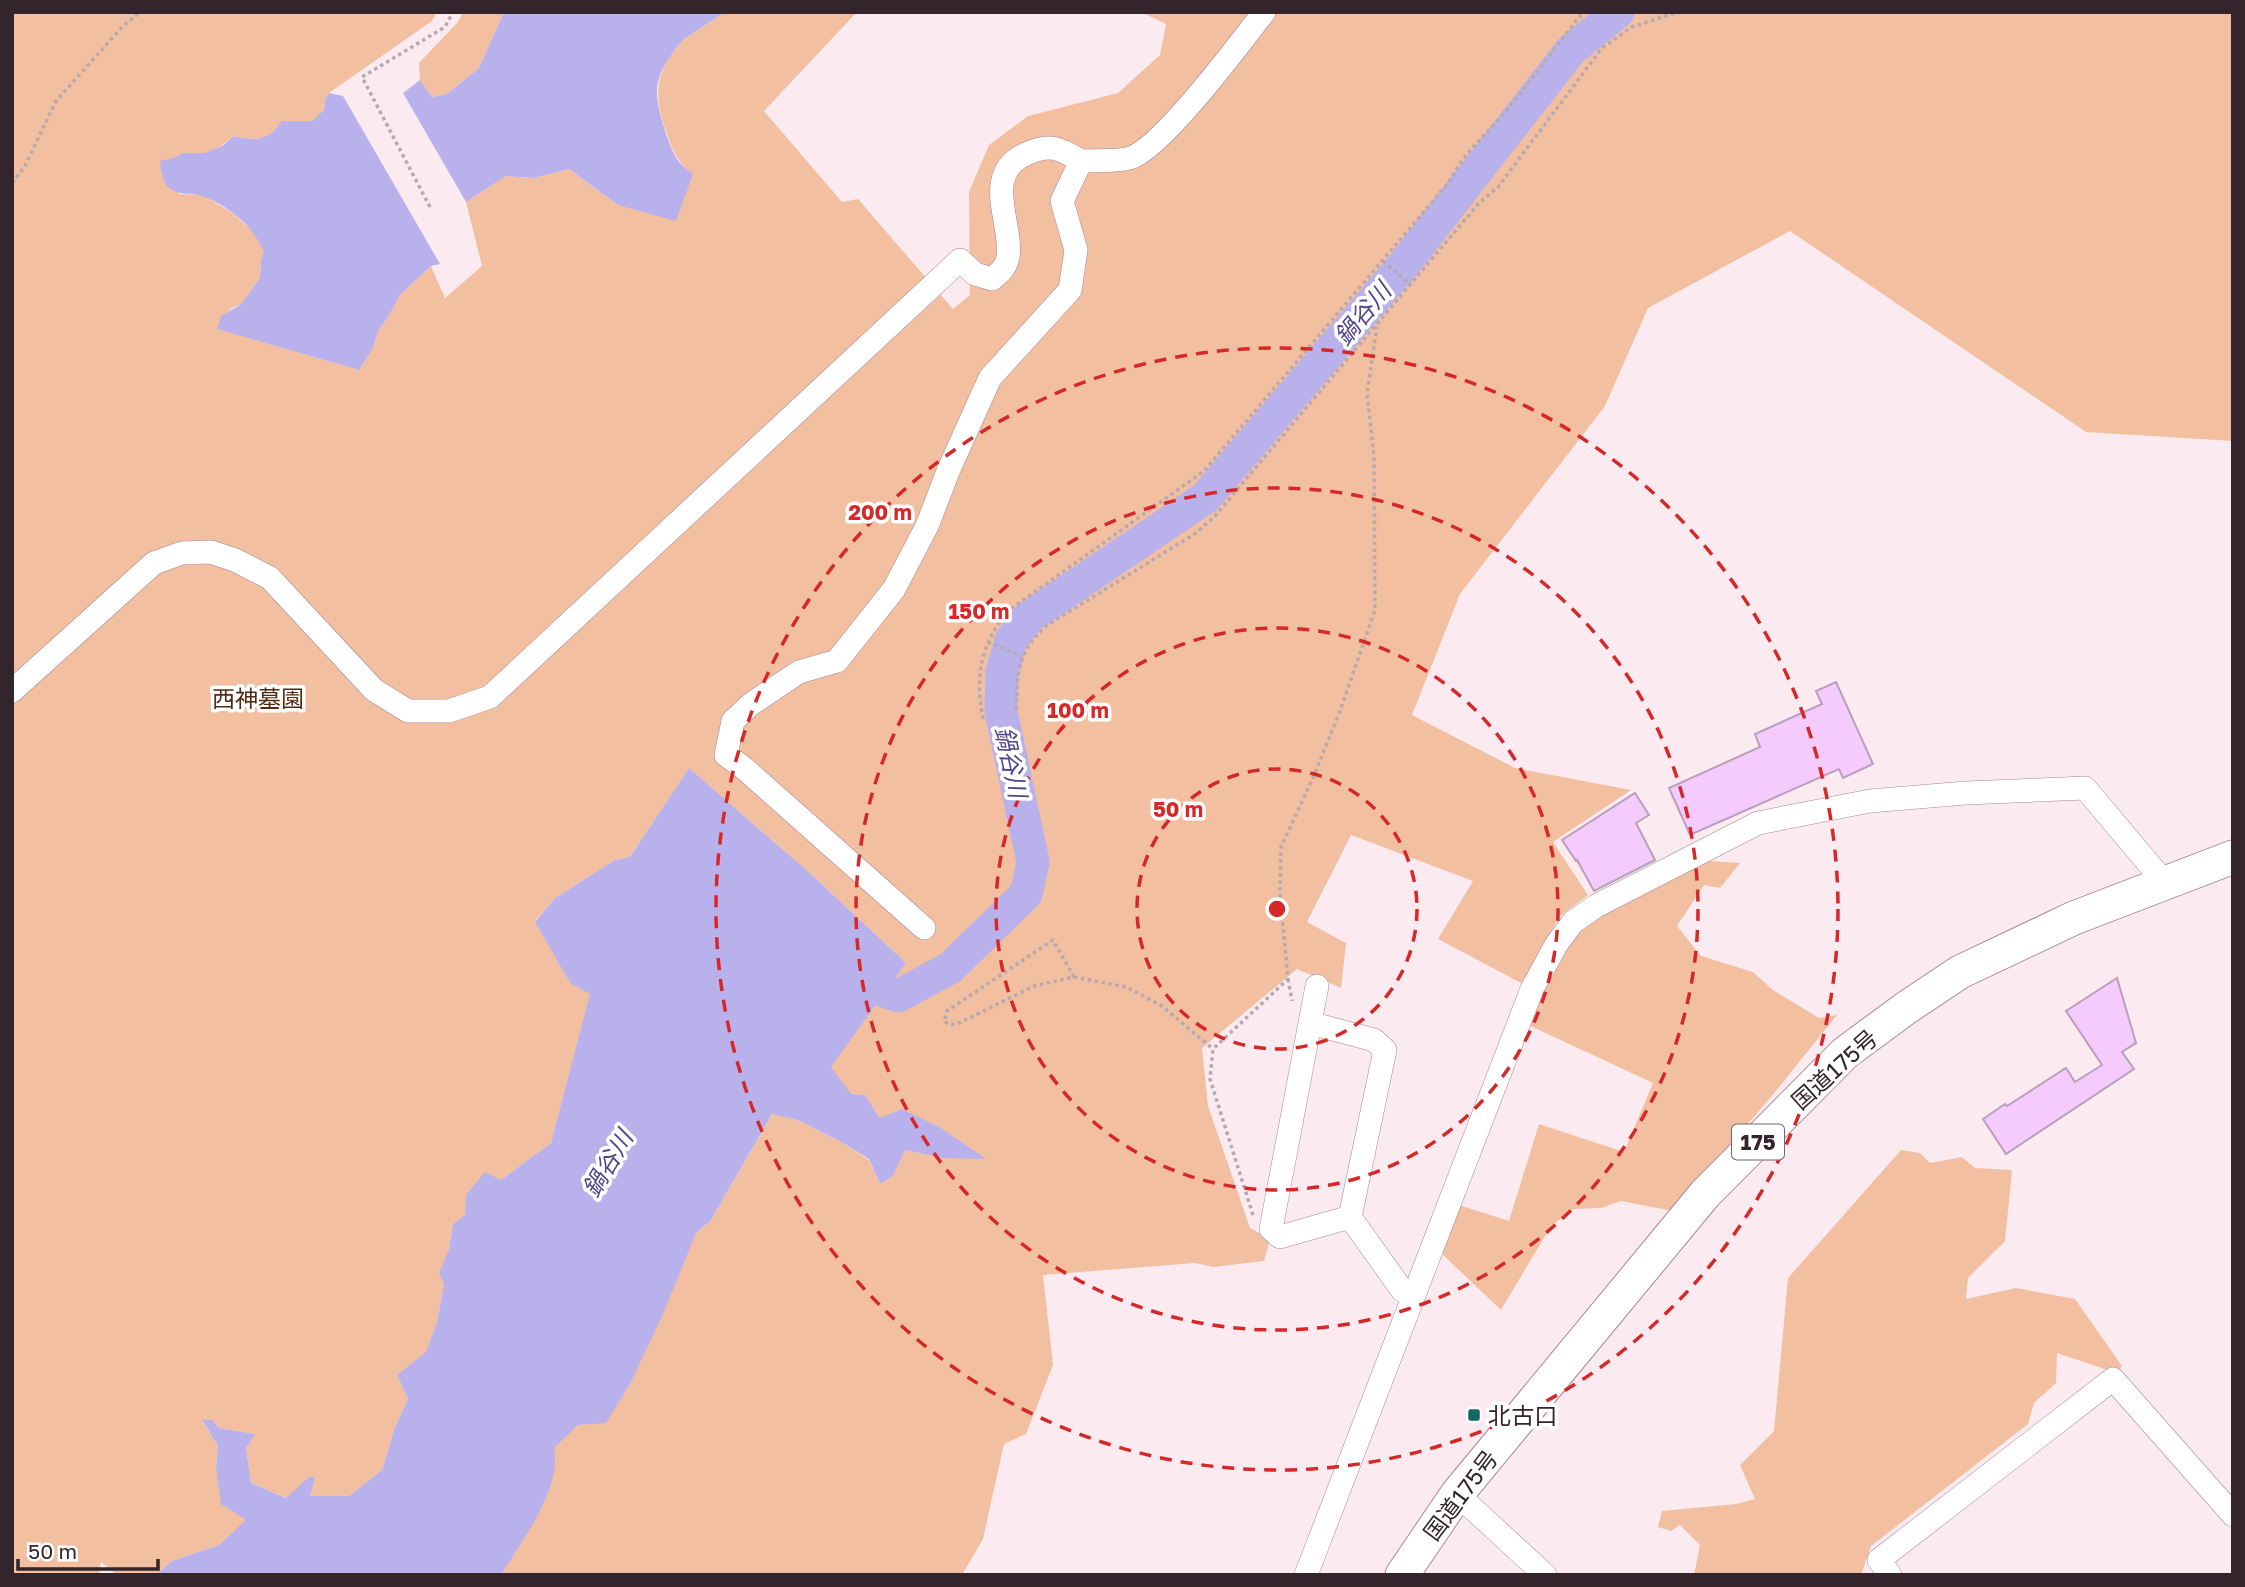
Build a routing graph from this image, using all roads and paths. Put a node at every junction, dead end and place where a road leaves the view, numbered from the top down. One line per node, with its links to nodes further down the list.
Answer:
1 (140, 12): 7 (path)
2 (453, 12): 8 (path)
3 (1264, 12): 6 (street)
4 (1585, 12): 9 (path)
5 (1678, 12): 10 (path)
6 (1082, 161): 14 (street); 19 (street)
7 (12, 183)
8 (430, 207)
9 (1382, 261): 10 (path); 12 (path)
10 (1411, 285): 11 (path)
11 (1378, 325): 13 (path); 23 (path)
12 (988, 642): 13 (path); 16 (path)
13 (1022, 656): 15 (path)
14 (12, 691)
15 (1016, 710)
16 (983, 719)
17 (2233, 857): 18 (highway, 国道175号 / 175)
18 (2165, 883): 26 (street); 27 (highway, 国道175号 / 175)
19 (924, 928)
20 (1074, 977): 20 (path); 23 (path)
21 (1317, 986): 22 (street)
22 (1310, 1023): 24 (street); 25 (street)
23 (1213, 1049): 25 (path)
24 (1350, 1217): 25 (street); 26 (street)
25 (1271, 1229)
26 (1413, 1297): 29 (street)
27 (1457, 1494): 30 (highway, 国道175号 / 175); 31 (street)
28 (2233, 1515): 32 (street)
29 (1306, 1575)
30 (1402, 1575)
31 (1545, 1575)
32 (1890, 1575)

